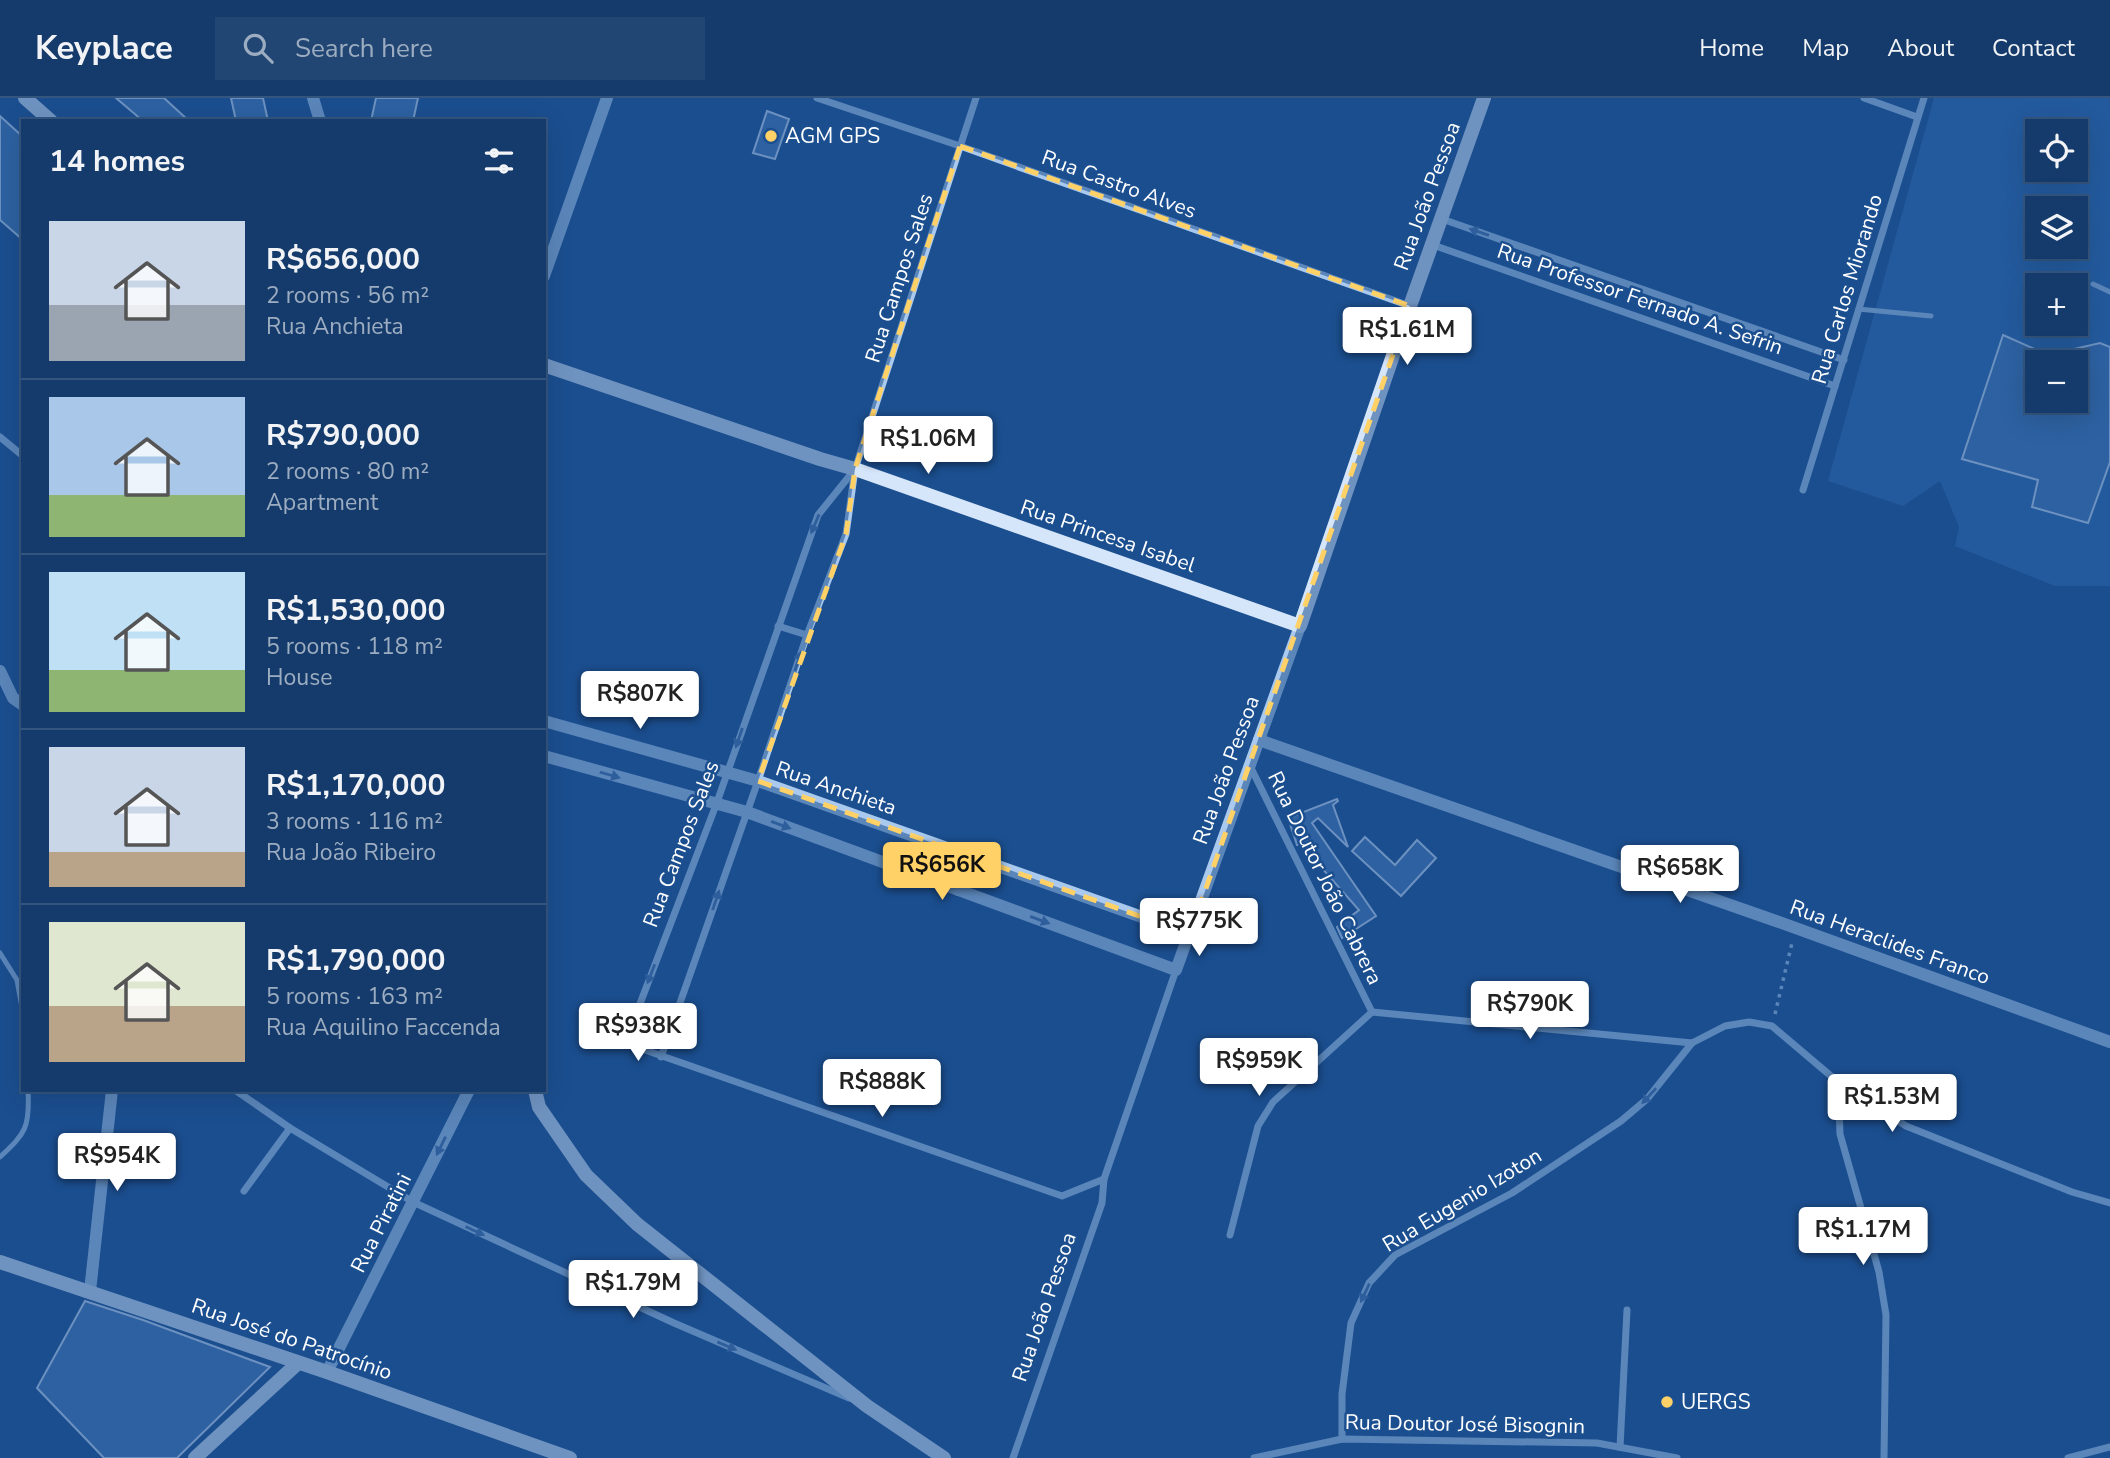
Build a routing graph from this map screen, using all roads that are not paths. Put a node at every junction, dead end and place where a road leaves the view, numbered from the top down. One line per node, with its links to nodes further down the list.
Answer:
1 (25, 98): 10 (main road)
2 (313, 98): 11 (street)
3 (607, 98): 15 (street)
4 (817, 98): 12 (street, Rua Castro Alves)
5 (976, 98): 12 (street, Rua Campos Sales)
6 (1484, 98): 13 (main road, Rua João Pessoa)
7 (1864, 98): 9 (street)
8 (1924, 98): 9 (street, Rua Carlos Miorando)
9 (1917, 117): 19 (street, Rua Carlos Miorando)
10 (49, 119)
11 (319, 119)
12 (960, 146): 18 (street, Rua Castro Alves); 26 (street, Rua Campos Sales)
13 (1442, 219): 14 (main road, Rua João Pessoa); 21 (street, Rua Professor Fernado A. Sefrin, one-way to 13)
14 (1433, 245): 18 (main road, Rua João Pessoa); 23 (street, Rua Professor Fernado A. Sefrin)
15 (546, 270)
16 (2093, 284): 17 (lane)
17 (2110, 292)
18 (1410, 306): 29 (main road, Rua João Pessoa)
19 (1858, 309): 20 (lane); 21 (street, Rua Carlos Miorando)
20 (1931, 316)
21 (1844, 360): 23 (street, Rua Carlos Miorando)
22 (546, 366): 26 (main road, Rua Princesa Isabel)
23 (1836, 386): 27 (street, Rua Carlos Miorando)
24 (0, 438): 25 (street)
25 (21, 454)
26 (855, 468): 28 (street, Rua Campos Sales, one-way to 28); 29 (main road, Rua Princesa Isabel); 30 (street, Rua Campos Sales)
27 (1803, 490)
28 (778, 626): 30 (street); 37 (street, Rua Campos Sales, one-way to 37)
29 (1300, 626): 34 (street, Rua João Pessoa)
30 (807, 635): 38 (street, Rua Campos Sales, one-way to 30)
31 (0, 671): 32 (street)
32 (12, 700)
33 (546, 722): 37 (street, Rua Anchieta)
34 (1259, 740): 36 (street, Rua João Pessoa); 48 (street, Rua Heraclides Franco)
35 (546, 757): 39 (street, one-way to 39)
36 (1250, 766): 43 (street, Rua João Pessoa); 47 (street, Rua Doutor João Cabrera)
37 (727, 772): 38 (street, Rua Anchieta); 39 (street, Rua Campos Sales)
38 (758, 781): 40 (street, Rua Campos Sales); 41 (street, Rua Anchieta)
39 (716, 805): 40 (street); 50 (street, Rua Campos Sales, one-way to 50)
40 (747, 813): 42 (street, one-way to 42); 50 (street, Rua Campos Sales, one-way to 40)
41 (969, 856): 42 (street); 43 (street, Rua Anchieta)
42 (958, 890): 45 (street, one-way to 45)
43 (1190, 934): 45 (street, Rua João Pessoa)
44 (0, 953): 46 (lane)
45 (1177, 970): 59 (street, Rua João Pessoa)
46 (21, 1002)
47 (1372, 1012): 49 (street, Rua Doutor João Cabrera); 63 (street)
48 (2110, 1042)
49 (1692, 1043): 51 (street); 70 (street, Rua Eugenio Izoton, one-way to 70)
50 (661, 1057): 59 (street)
51 (1838, 1082): 62 (street); 79 (street)
52 (28, 1092): 58 (lane)
53 (112, 1092): 65 (street)
54 (238, 1092): 57 (street)
55 (468, 1092): 61 (street, Rua Piratini, one-way to 61)
56 (535, 1092): 69 (main road)
57 (290, 1128): 60 (street); 61 (street)
58 (0, 1157)
59 (1104, 1179): 76 (street, Rua João Pessoa)
60 (244, 1191)
61 (413, 1202): 68 (street, Rua Piratini); 69 (street, one-way to 69)
62 (2110, 1203)
63 (1230, 1235)
64 (0, 1262): 65 (main road, Rua José do Patrocínio)
65 (90, 1292): 67 (main road, Rua José do Patrocínio)
66 (1627, 1310): 71 (street)
67 (298, 1363): 68 (main road, Rua José do Patrocínio); 73 (main road)
68 (327, 1372): 74 (main road, Rua José do Patrocínio)
69 (867, 1406): 75 (main road)
70 (1342, 1439): 71 (street, Rua Doutor José Bisognin); 77 (street, Rua Doutor José Bisognin)
71 (1620, 1447): 78 (street, Rua Doutor José Bisognin)
72 (2110, 1447): 80 (street)
73 (195, 1458)
74 (570, 1458)
75 (944, 1458)
76 (1013, 1458)
77 (1255, 1458)
78 (1676, 1458)
79 (1884, 1458)
80 (2068, 1458)

